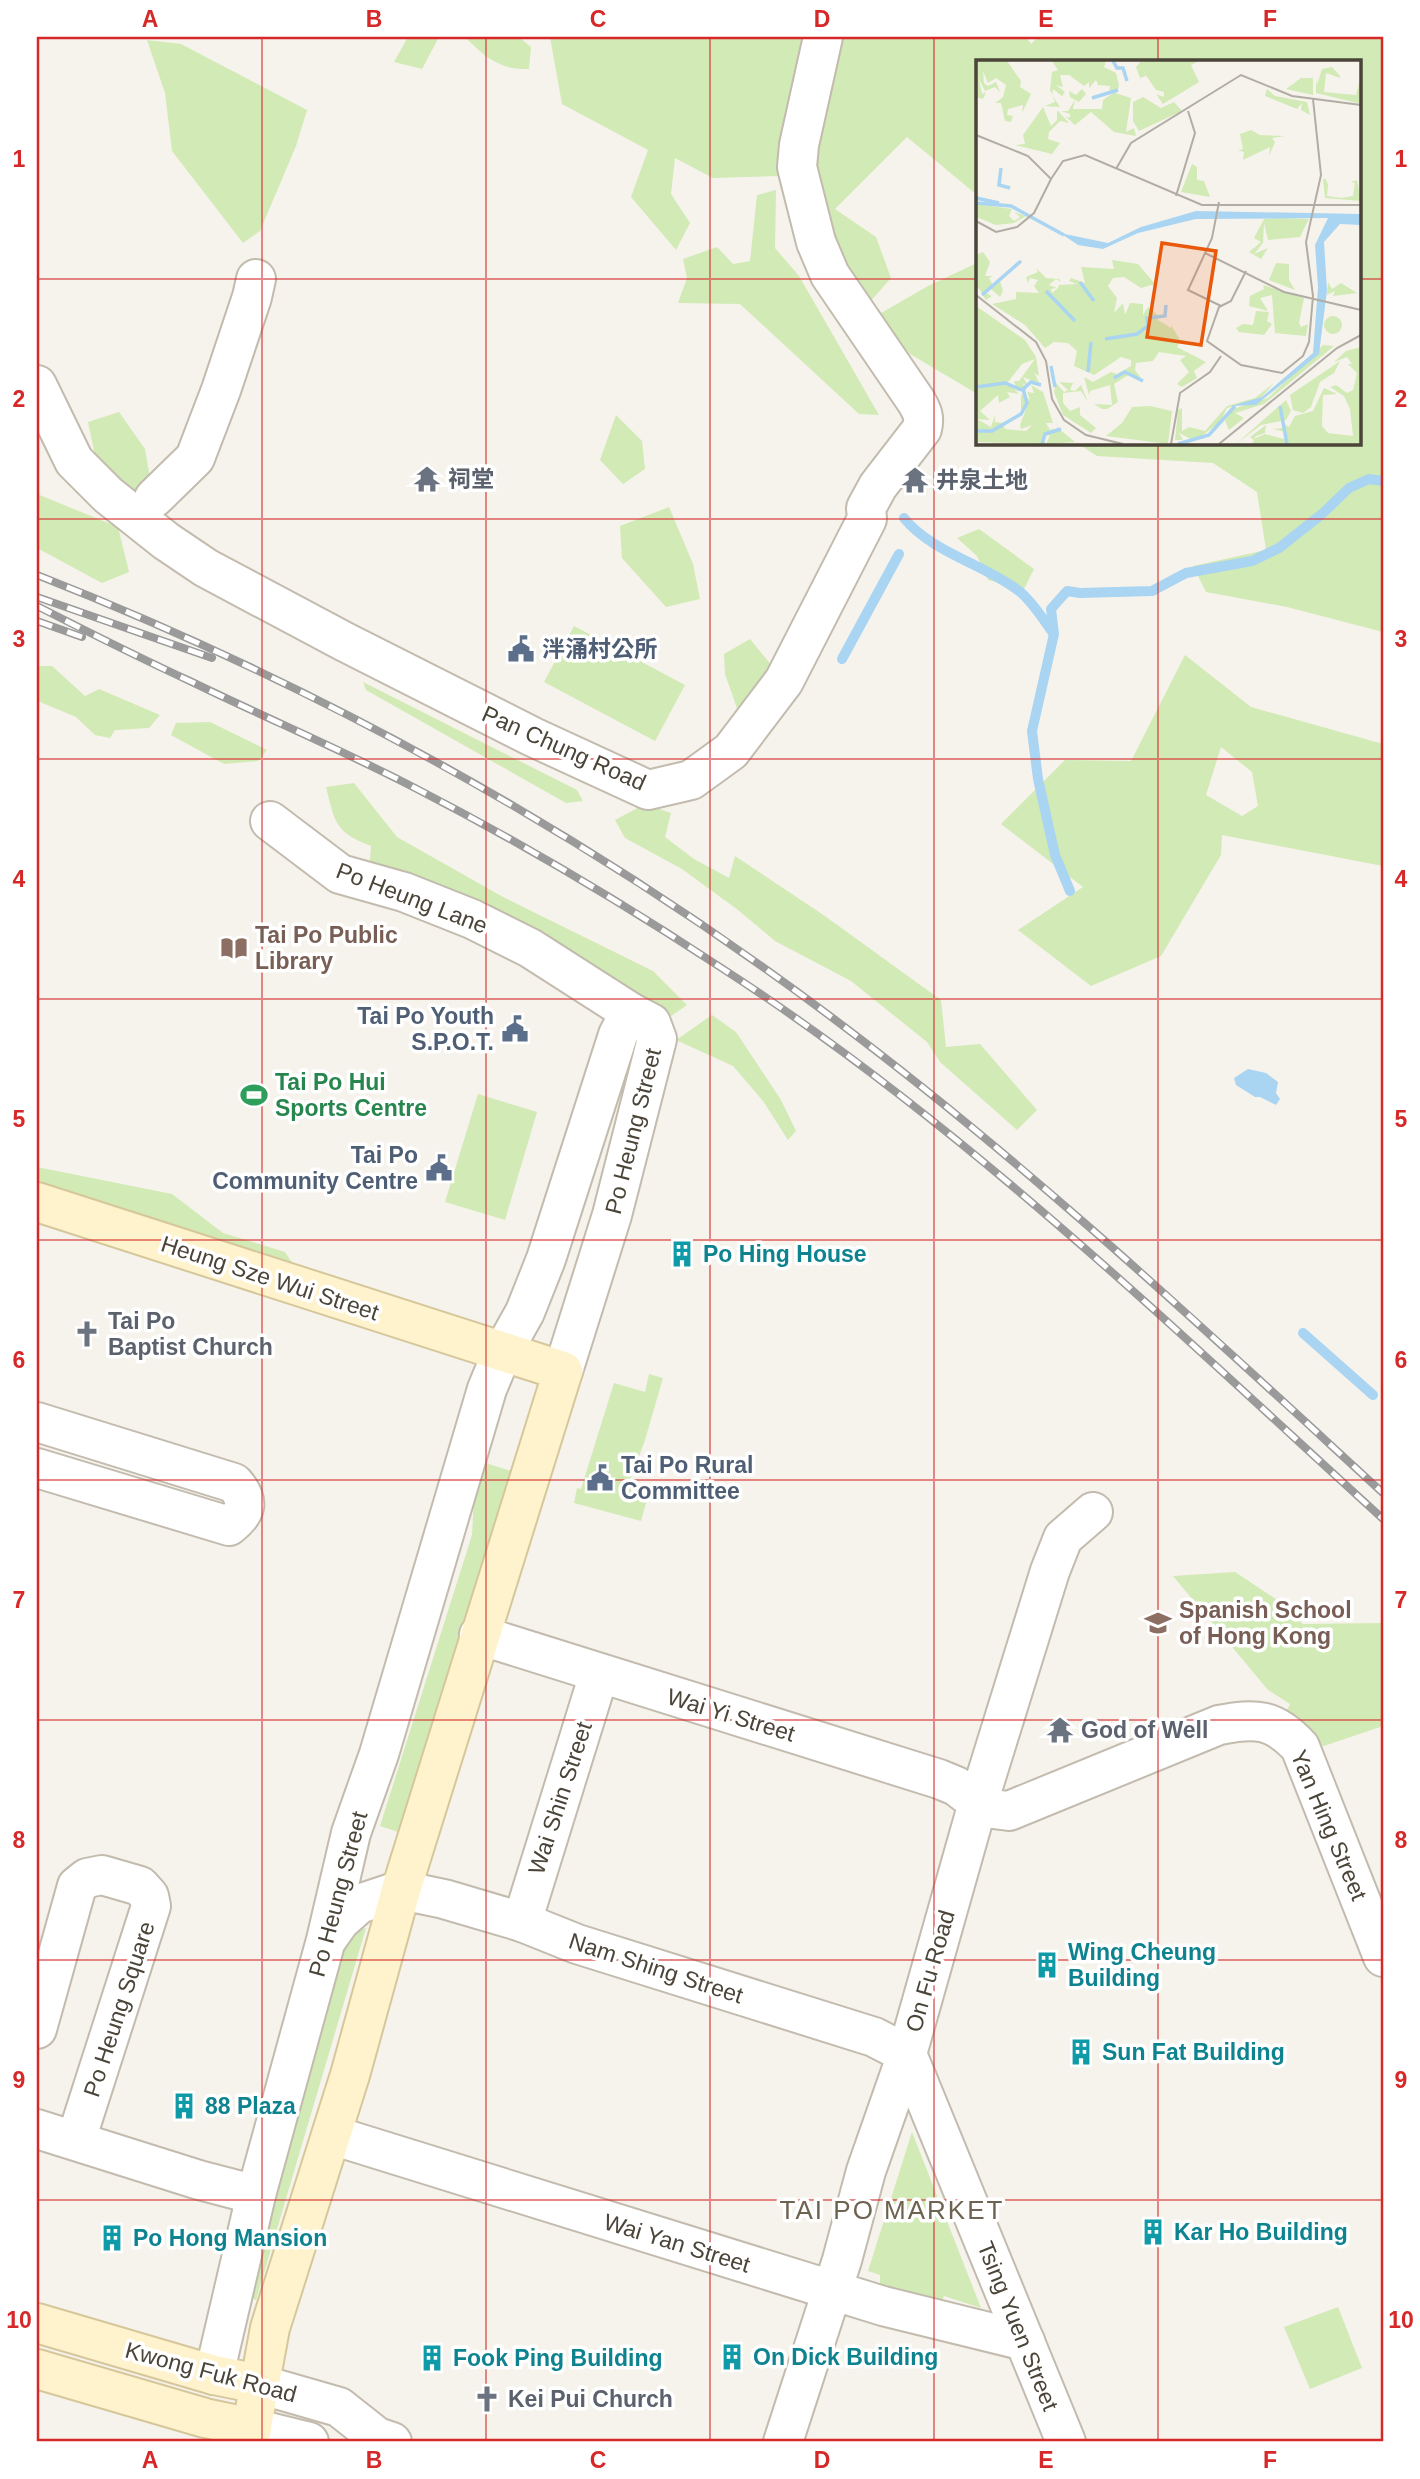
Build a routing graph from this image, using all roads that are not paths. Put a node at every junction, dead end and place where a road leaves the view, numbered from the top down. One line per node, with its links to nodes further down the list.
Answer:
1 (823, 37): 3 (street, Pan Chung Road)
2 (256, 279): 4 (street)
3 (37, 384)
4 (154, 498)
5 (270, 821): 6 (street, Po Heung Lane)
6 (630, 1012): 8 (street, Po Heung Street); 9 (street, Po Heung Street)
7 (37, 1204): 8 (main road, Heung Sze Wui Street)
8 (502, 1353): 9 (main road); 18 (street, Po Heung Street)
9 (563, 1371): 13 (main road, Po Heung Street)
10 (37, 1422): 11 (street)
11 (37, 1468)
12 (1093, 1512): 15 (street, On Fu Road)
13 (479, 1635): 14 (street, Wai Yi Street); 16 (main road, Po Heung Street)
14 (599, 1674): 15 (street, Wai Yi Street); 17 (street, Wai Shin Street)
15 (978, 1803): 19 (street, Yan Hing Street); 21 (street, On Fu Road)
16 (401, 1890): 17 (street, Nam Shing Street); 18 (street); 23 (main road, Po Heung Street)
17 (522, 1922): 21 (street, Nam Shing Street)
18 (326, 1940): 25 (street, Po Heung Street)
19 (1383, 1957)
20 (37, 2029): 24 (street, Po Heung Square)
21 (907, 2054): 26 (street, On Fu Road); 28 (street, Tsing Yuen Street)
22 (37, 2129): 24 (street)
23 (332, 2135): 26 (street, Wai Yan Street); 31 (main road, Po Heung Street)
24 (76, 2140): 25 (street)
25 (256, 2194): 30 (street, Po Heung Street)
26 (832, 2291): 28 (street, Wai Yan Street); 36 (street, On Fu Road)
27 (37, 2323): 30 (main road, Kwong Fuk Road)
28 (1025, 2341): 37 (street, Tsing Yuen Street)
29 (37, 2370): 32 (main road, Kwong Fuk Road)
30 (214, 2375): 31 (main road, Kwong Fuk Road); 32 (main road, Po Heung Street)
31 (259, 2384): 33 (main road, Po Heung Street); 34 (street, Kwong Fuk Road)
32 (203, 2430): 33 (main road, Kwong Fuk Road)
33 (250, 2435): 35 (street, Kwong Fuk Road)
34 (375, 2441)
35 (309, 2442)
36 (783, 2442)
37 (1066, 2442)

